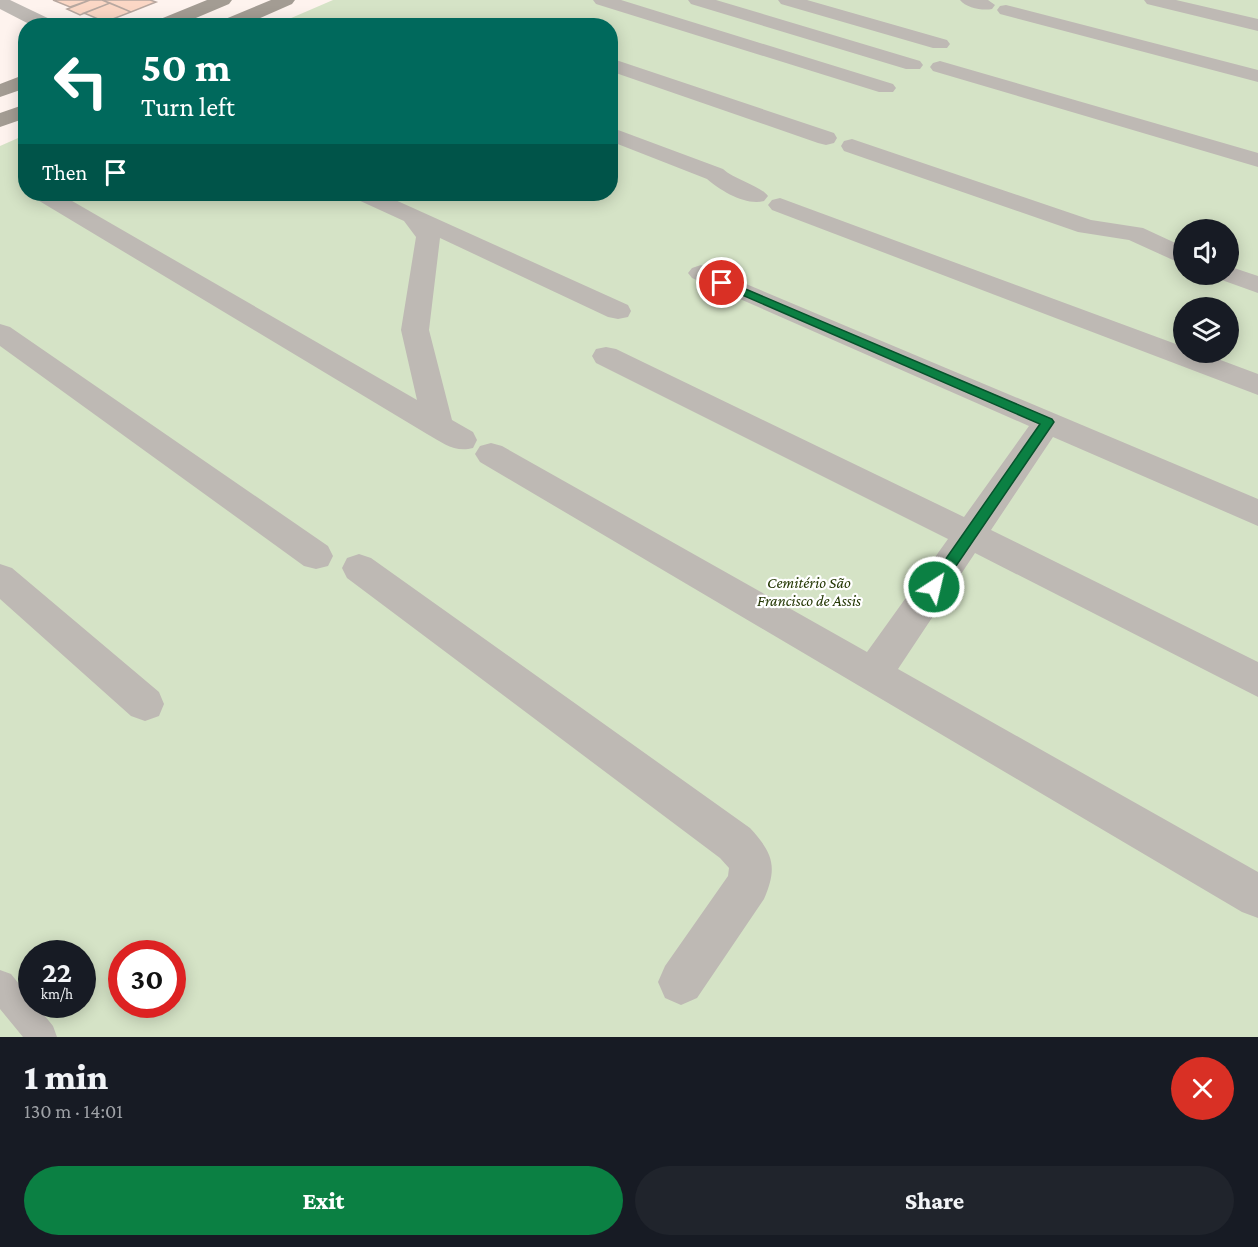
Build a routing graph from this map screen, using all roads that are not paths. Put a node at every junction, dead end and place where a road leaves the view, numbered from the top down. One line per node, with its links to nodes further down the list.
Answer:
1 (224, 0): 10 (street)
2 (286, 0): 11 (street)
3 (602, 0): 19 (street)
4 (697, 0): 14 (street)
5 (787, 0): 13 (street)
6 (1153, 0): 12 (street)
7 (0, 2): 9 (street)
8 (1006, 10): 17 (street)
9 (33, 18)
10 (180, 18)
11 (244, 18)
12 (1258, 25)
13 (939, 44)
14 (913, 65)
15 (618, 67): 24 (street)
16 (939, 67): 26 (street)
17 (1258, 76)
18 (18, 84): 20 (street)
19 (886, 88)
20 (0, 91)
21 (18, 113): 22 (street)
22 (0, 121)
23 (618, 136): 37 (street)
24 (826, 138)
25 (852, 146): 30 (street)
26 (1258, 160)
27 (56, 201): 39 (street)
28 (379, 201): 29 (street)
29 (412, 216): 34 (street); 39 (street)
30 (1173, 251)
31 (701, 273): 38 (street)
32 (1239, 278): 33 (street)
33 (1258, 285)
34 (618, 311)
35 (0, 333): 42 (street)
36 (606, 356): 41 (street)
37 (1258, 385)
38 (1048, 422): 40 (street); 41 (street)
39 (438, 426): 45 (street)
40 (1258, 513)
41 (970, 535): 45 (street); 46 (street)
42 (316, 556)
43 (358, 568): 49 (street)
44 (0, 578): 47 (street)
45 (873, 674): 48 (street)
46 (1258, 680)
47 (145, 704)
48 (1258, 896)
49 (681, 982)
50 (0, 985): 51 (lane)
51 (42, 1037)

